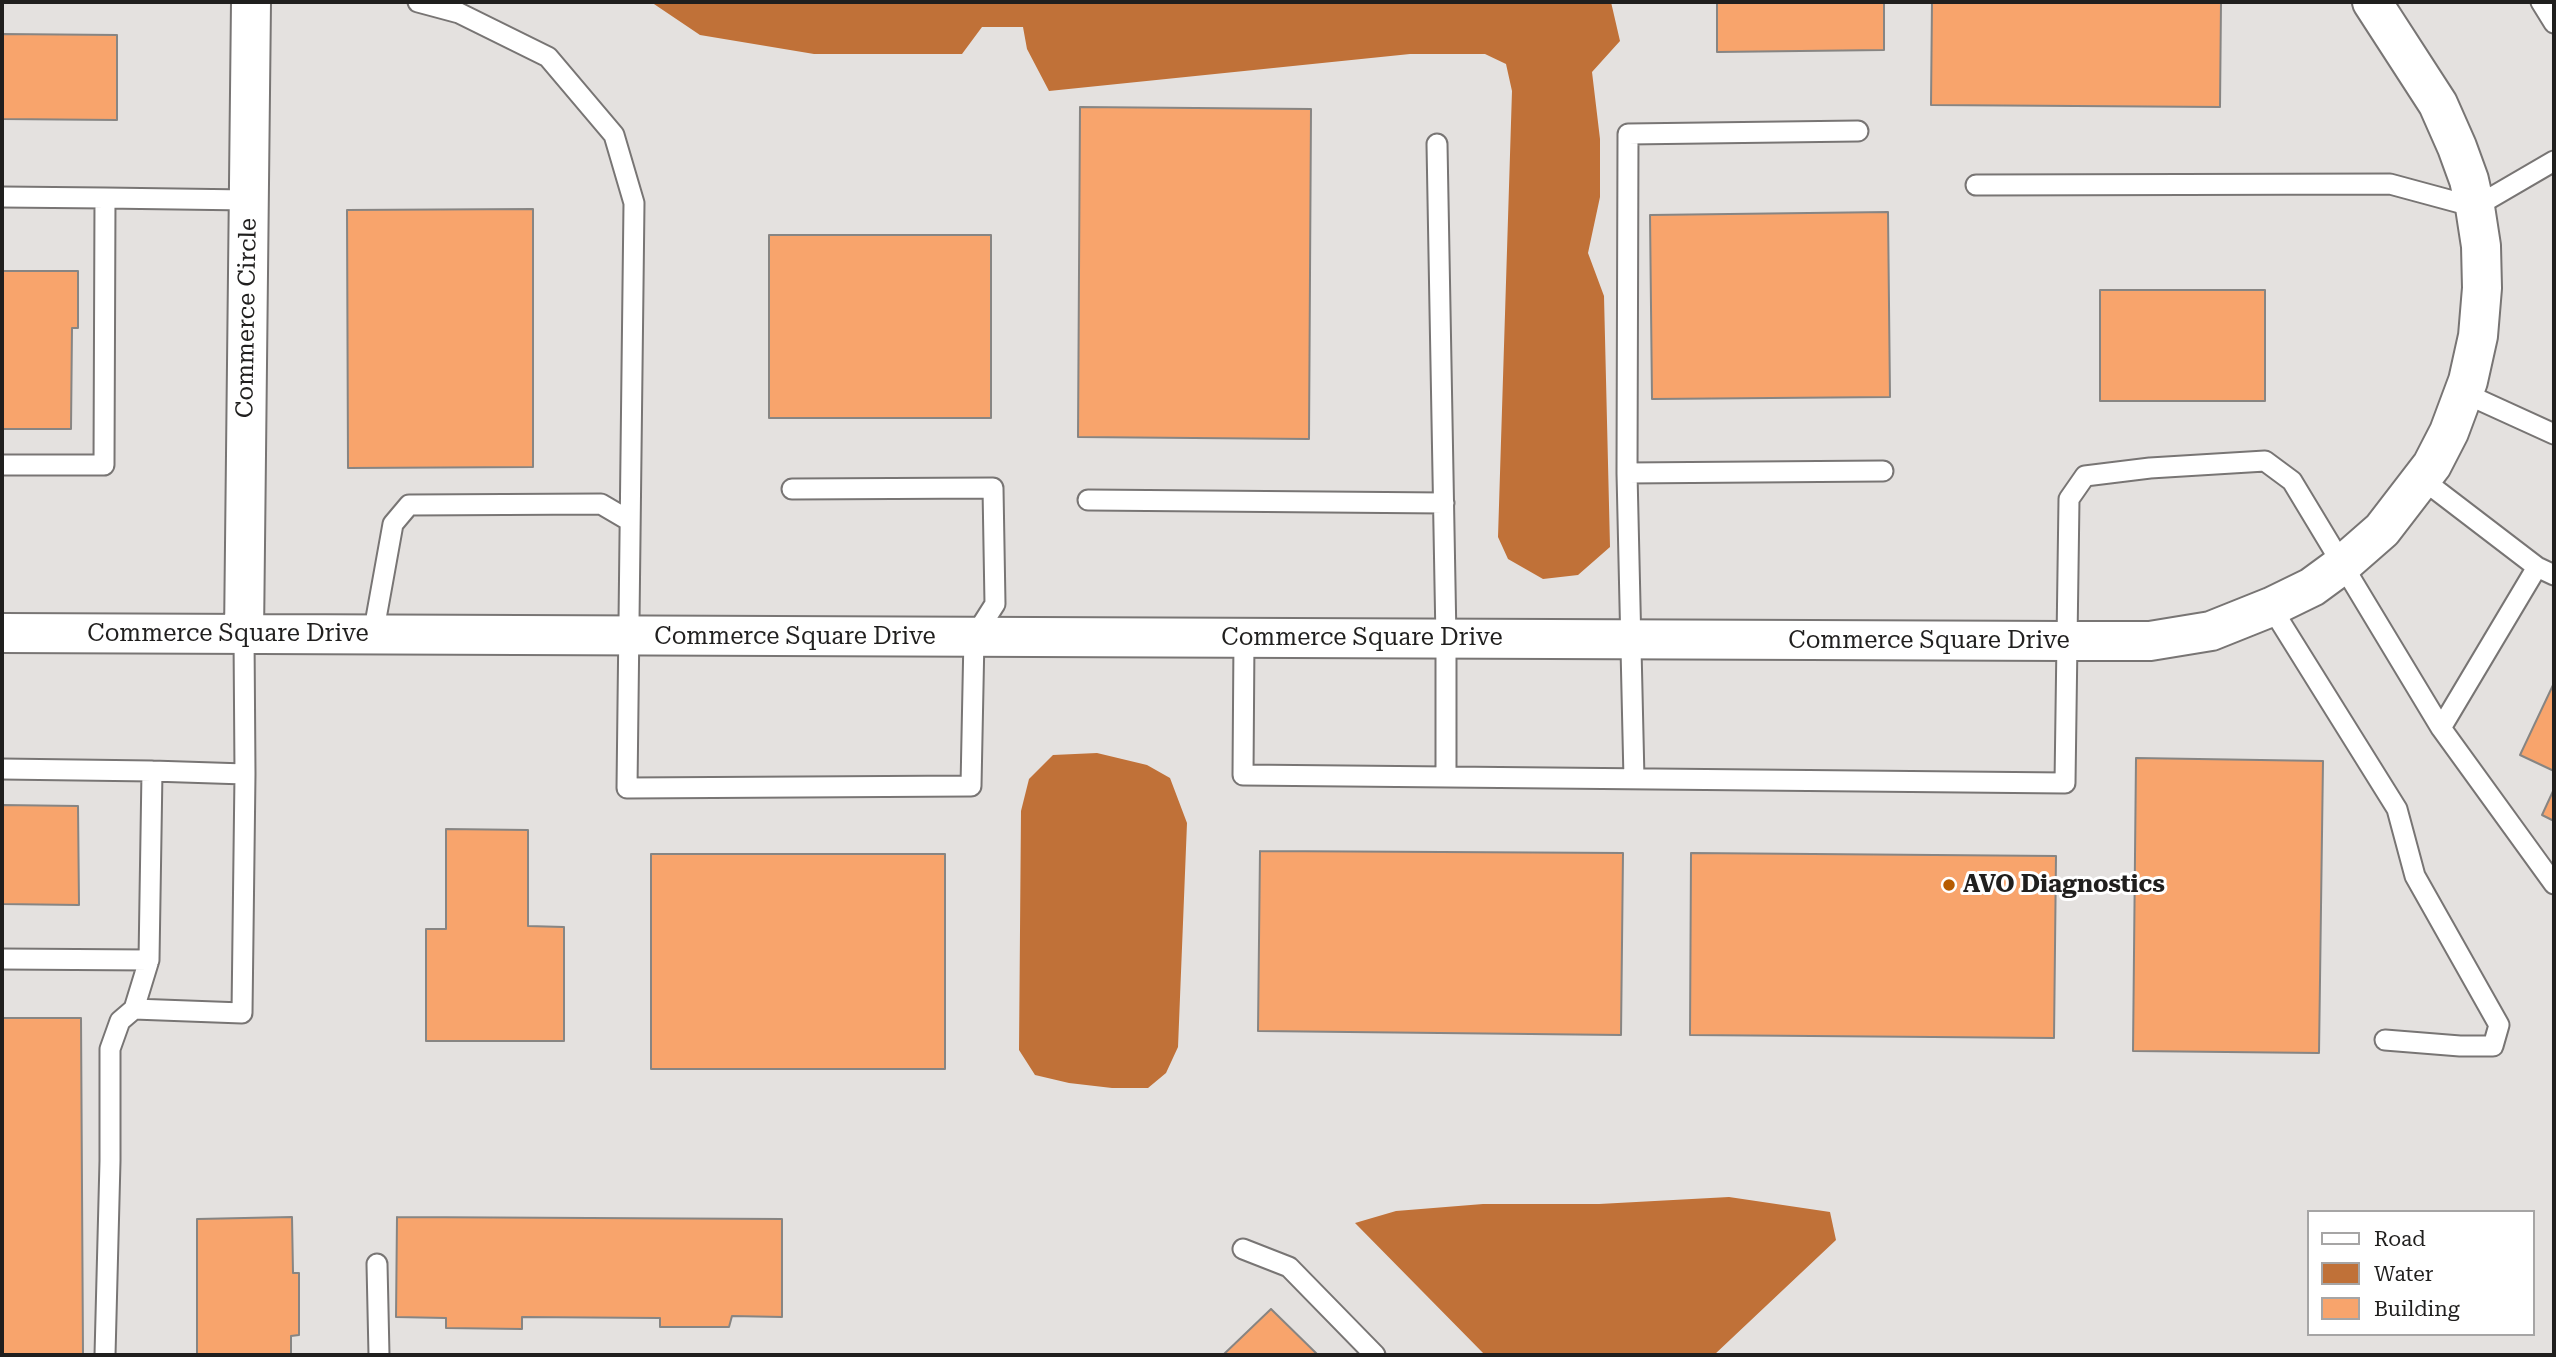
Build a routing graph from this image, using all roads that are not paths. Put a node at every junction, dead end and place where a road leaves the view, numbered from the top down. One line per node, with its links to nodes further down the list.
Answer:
1 (251, 2): 12 (street, Commerce Circle)
2 (418, 2): 23 (lane)
3 (2372, 2): 13 (street)
4 (2541, 2): 5 (lane)
5 (2554, 23)
6 (1858, 131): 18 (lane)
7 (1437, 144): 22 (lane)
8 (2554, 161): 13 (lane)
9 (1976, 184): 13 (lane)
10 (2, 197): 11 (lane)
11 (105, 198): 12 (lane); 16 (lane)
12 (248, 200): 28 (street, Commerce Circle)
13 (2475, 206): 14 (street, Commerce Square Drive)
14 (2463, 393): 15 (lane); 19 (street, Commerce Square Drive)
15 (2554, 434)
16 (2, 466)
17 (1883, 471): 18 (lane)
18 (1627, 472): 34 (lane)
19 (2422, 479): 24 (street, Commerce Square Drive); 25 (lane)
20 (792, 489): 31 (lane)
21 (1088, 500): 22 (lane)
22 (1444, 503): 33 (lane)
23 (630, 521): 29 (lane); 30 (lane)
24 (2342, 565): 26 (street, Commerce Square Drive); 35 (lane); 36 (lane)
25 (2545, 571): 36 (lane)
26 (2271, 607): 35 (street, Commerce Square Drive); 46 (lane)
27 (2, 633): 28 (street, Commerce Square Drive)
28 (244, 635): 29 (street, Commerce Square Drive); 39 (lane)
29 (373, 635): 30 (street, Commerce Square Drive)
30 (630, 636): 31 (street, Commerce Square Drive); 31 (lane)
31 (974, 637): 32 (street, Commerce Square Drive)
32 (1244, 638): 33 (street, Commerce Square Drive); 40 (lane)
33 (1446, 639): 34 (street, Commerce Square Drive); 40 (lane)
34 (1632, 640): 35 (street, Commerce Square Drive); 41 (lane)
35 (2067, 641): 41 (lane)
36 (2441, 728): 42 (lane)
37 (2, 769): 38 (lane)
38 (152, 771): 39 (lane); 44 (lane)
39 (245, 774): 45 (lane)
40 (1446, 777): 41 (lane)
41 (1634, 779)
42 (2554, 884)
43 (2, 959): 44 (lane)
44 (149, 960): 45 (lane)
45 (134, 1009): 49 (lane)
46 (2385, 1040)
47 (1243, 1249): 51 (lane)
48 (377, 1264): 50 (lane)
49 (105, 1355)
50 (379, 1355)
51 (1375, 1355)

